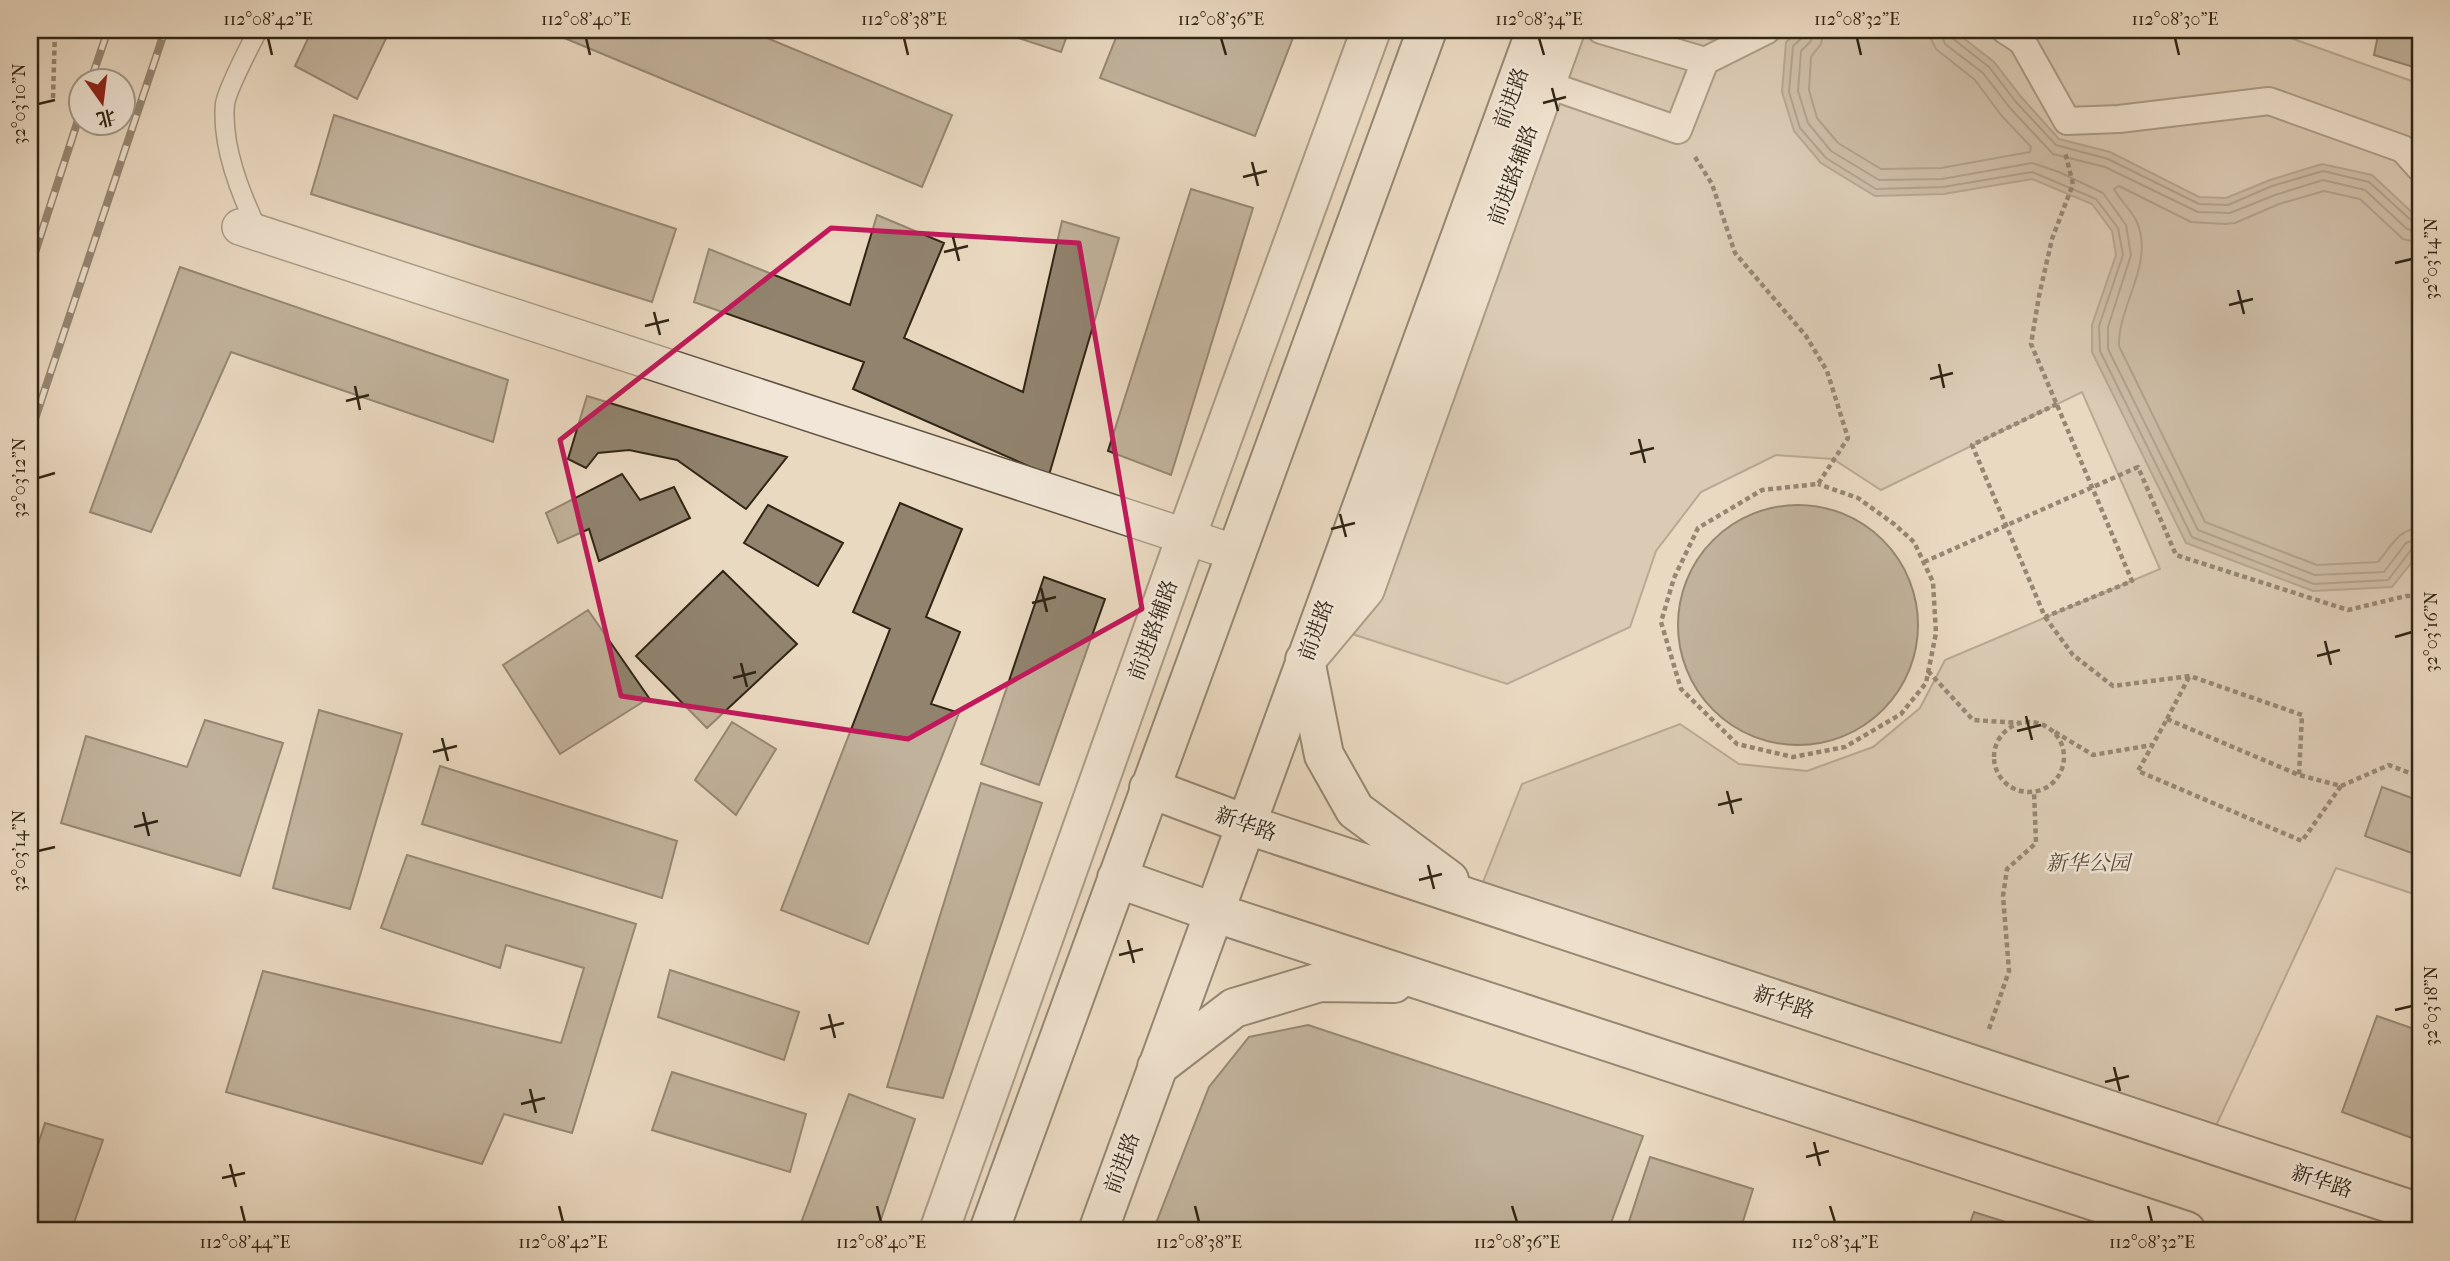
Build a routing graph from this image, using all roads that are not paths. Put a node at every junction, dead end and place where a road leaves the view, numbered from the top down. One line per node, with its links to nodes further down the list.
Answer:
1 (258, 30): 12 (lane)
2 (1371, 30): 13 (main road, 前进路辅路)
3 (1427, 30): 14 (main road)
4 (1536, 30): 10 (main road, 前进路)
5 (1565, 30): 10 (main road)
6 (1601, 30): 9 (street)
7 (1767, 30): 9 (street)
8 (2005, 30): 11 (street)
9 (1705, 61): 10 (street)
10 (1532, 80): 15 (main road, 前进路)
11 (2420, 168)
12 (249, 230): 13 (street)
13 (1186, 537): 14 (street); 24 (main road, 前进路辅路)
14 (1236, 553): 16 (main road)
15 (1305, 660): 17 (main road, 前进路); 19 (main road)
16 (1149, 788): 17 (main road, 新华路); 18 (main road)
17 (1245, 824): 19 (main road, 新华路); 20 (main road, 前进路)
18 (1117, 878): 20 (main road); 25 (main road)
19 (1475, 900): 23 (main road, 新华路)
20 (1213, 912): 21 (main road); 22 (main road, 前进路)
21 (1430, 983): 22 (main road); 28 (main road)
22 (1154, 1076): 26 (main road, 前进路); 27 (main road)
23 (2420, 1213)
24 (939, 1231)
25 (989, 1231)
26 (1098, 1231)
27 (1114, 1231)
28 (2186, 1231)

